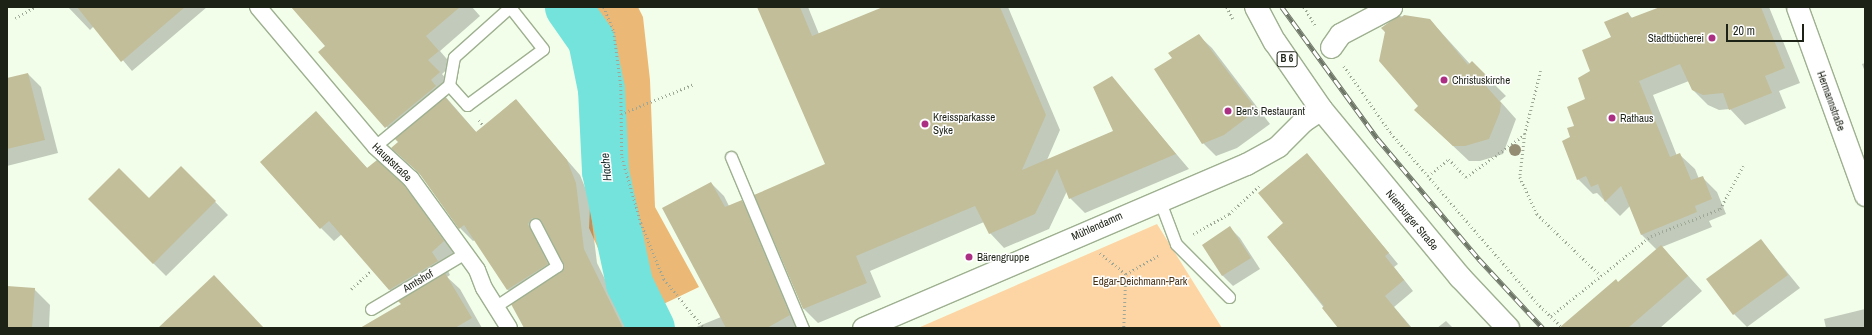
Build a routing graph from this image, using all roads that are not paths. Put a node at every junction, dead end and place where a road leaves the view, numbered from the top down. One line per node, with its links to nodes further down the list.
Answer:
1 (510, 7): 7 (lane); 7 (lane)
2 (1256, 7): 8 (main road, B 6)
3 (1391, 7): 6 (street)
4 (1797, 7): 11 (street, Hermannstraße)
5 (263, 8): 9 (street, Hauptstraße)
6 (1331, 47)
7 (449, 85): 9 (lane)
8 (1321, 108): 12 (street, Mühlendamm); 21 (main road, Nienburger Straße / B 6)
9 (375, 146): 14 (street, Hauptstraße)
10 (731, 157): 19 (lane)
11 (1865, 195)
12 (1159, 199): 15 (lane); 20 (street, Mühlendamm)
13 (535, 224): 16 (lane)
14 (465, 253): 16 (street, Hauptstraße); 17 (lane, Amtshof)
15 (1229, 297)
16 (496, 306): 18 (street, Hauptstraße)
17 (371, 309)
18 (509, 328)
19 (803, 328)
20 (863, 328)
21 (1508, 328)

